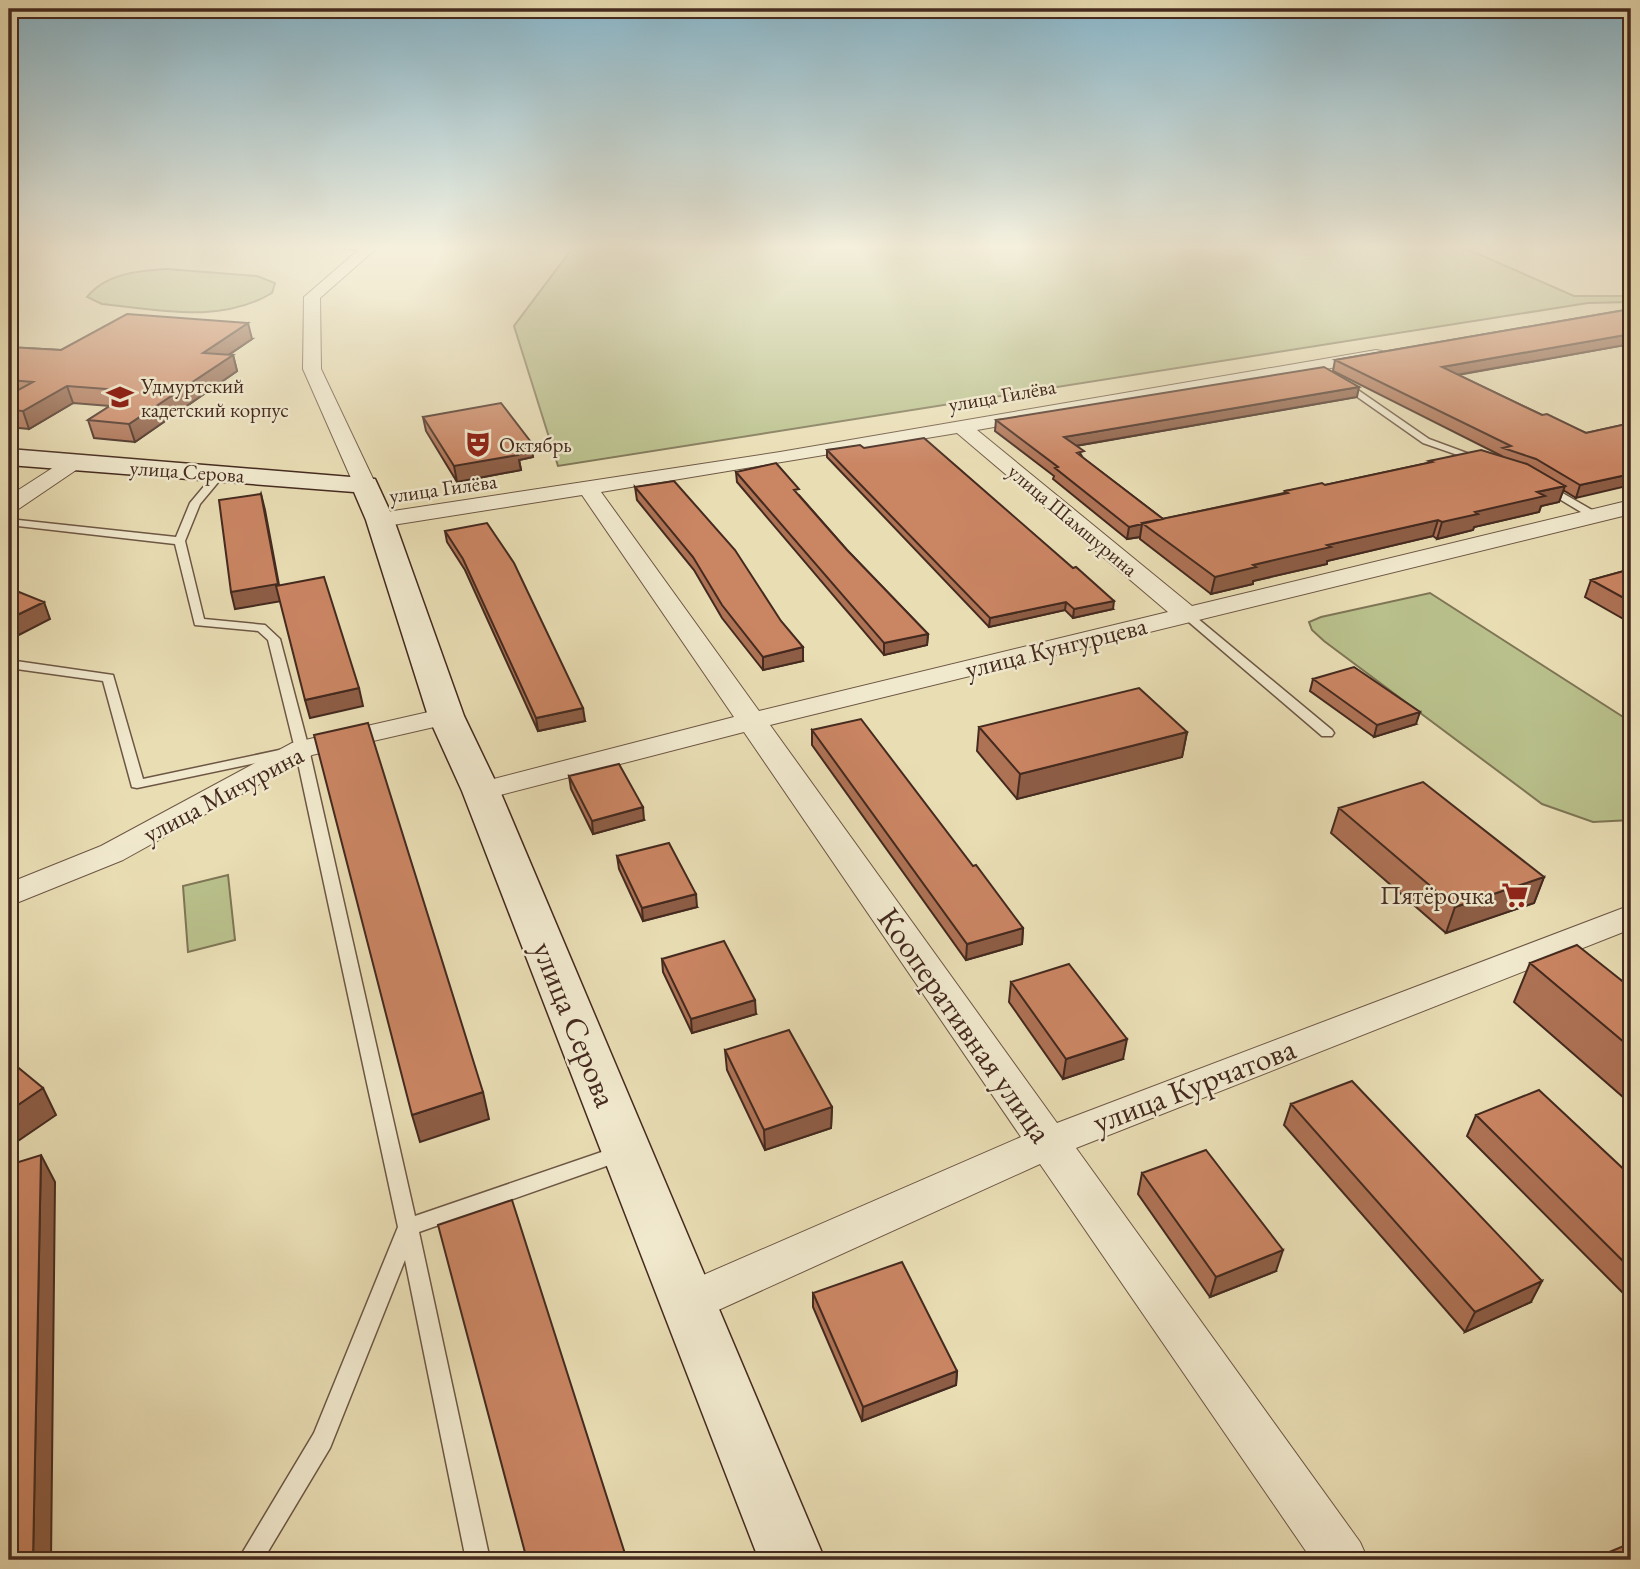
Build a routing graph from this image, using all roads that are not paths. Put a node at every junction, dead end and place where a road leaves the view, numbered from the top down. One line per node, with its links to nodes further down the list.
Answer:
1 (312, 319): 11 (street, улица Серова)
2 (1391, 352): 4 (street, улица Гилёва)
3 (1335, 378): 6 (lane)
4 (959, 425): 10 (street, улица Гилёва); 17 (street, улица Шамшурина)
5 (9, 457): 7 (main road, улица Серова)
6 (1488, 462)
7 (75, 463): 8 (main road, улица Серова); 12 (street)
8 (220, 474): 11 (main road, улица Серова); 16 (lane)
9 (1535, 480): 14 (lane)
10 (588, 489): 11 (street, улица Гилёва); 20 (street, Кооперативная улица)
11 (372, 502): 19 (main road, улица Серова)
12 (9, 505)
13 (1631, 507): 14 (street, улица Кунгурцева)
14 (1595, 516): 17 (street, улица Кунгурцева)
15 (9, 522): 16 (lane)
16 (180, 541): 22 (lane)
17 (1187, 615): 20 (street, улица Кунгурцева); 21 (lane)
18 (9, 664): 22 (lane)
19 (446, 716): 22 (street, улица Мичурина); 23 (main road, улица Серова)
20 (752, 721): 23 (street, улица Кунгурцева); 26 (street, Кооперативная улица)
21 (1327, 733)
22 (303, 749): 24 (street, улица Мичурина); 28 (lane)
23 (481, 791): 27 (main road, улица Серова)
24 (9, 895)
25 (1631, 916): 26 (street, улица Курчатова)
26 (1047, 1143): 29 (street, улица Курчатова); 33 (street, Кооперативная улица)
27 (626, 1152): 28 (lane); 29 (main road, улица Серова)
28 (408, 1227): 30 (lane); 31 (lane)
29 (687, 1303): 32 (main road, улица Серова)
30 (250, 1560)
31 (478, 1560)
32 (793, 1560)
33 (1342, 1560)

